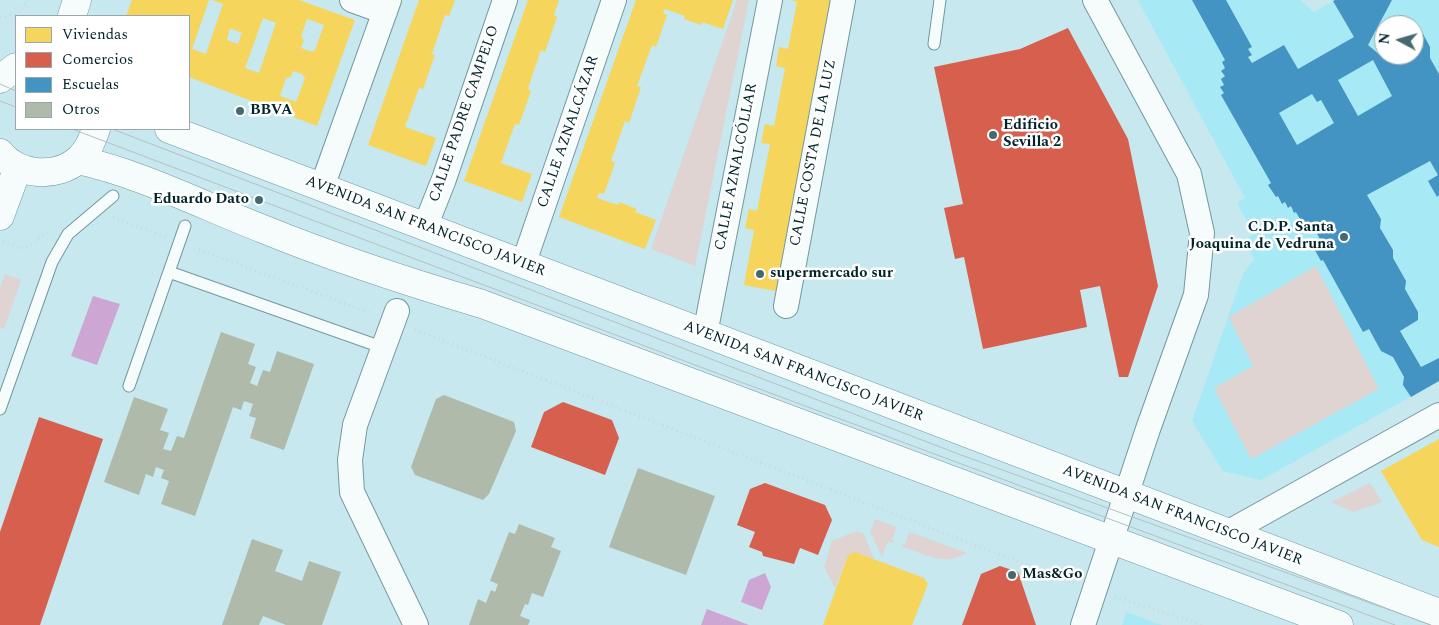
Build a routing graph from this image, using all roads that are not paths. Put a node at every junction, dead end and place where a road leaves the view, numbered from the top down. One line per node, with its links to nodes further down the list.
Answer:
1 (77, 0): 10 (main road)
2 (352, 0): 9 (street)
3 (505, 0): 24 (street, CALLE PADRE CAMPELO)
4 (614, 0): 25 (street, CALLE AZNALCÁZAR)
5 (770, 0): 29 (street, CALLE AZNALCÓLLAR)
6 (843, 0): 27 (street, CALLE COSTA DE LA LUZ)
7 (940, 0): 11 (lane)
8 (1094, 0): 34 (street)
9 (387, 6): 20 (street)
10 (72, 15)
11 (934, 44)
12 (0, 60): 13 (main road)
13 (15, 65)
14 (15, 66): 15 (main road)
15 (0, 79)
16 (96, 130): 19 (main road)
17 (172, 130): 20 (main road, AVENIDA SAN FRANCISCO JAVIER)
18 (9, 160): 19 (main road); 22 (main road)
19 (78, 160): 36 (main road)
20 (322, 188): 24 (main road, AVENIDA SAN FRANCISCO JAVIER)
21 (113, 196): 32 (lane)
22 (0, 216)
23 (185, 226): 26 (lane)
24 (425, 227): 25 (main road, AVENIDA SAN FRANCISCO JAVIER)
25 (523, 264): 29 (main road, AVENIDA SAN FRANCISCO JAVIER)
26 (169, 272): 30 (lane); 31 (lane)
27 (786, 306)
28 (404, 319): 30 (street)
29 (705, 334): 34 (main road, AVENIDA SAN FRANCISCO JAVIER)
30 (384, 348): 38 (street)
31 (129, 386)
32 (0, 408)
33 (1439, 415): 35 (street)
34 (1126, 495): 35 (main road, AVENIDA SAN FRANCISCO JAVIER); 36 (street)
35 (1226, 533): 37 (main road, AVENIDA SAN FRANCISCO JAVIER)
36 (1111, 539): 39 (street); 40 (main road)
37 (1439, 613)
38 (416, 625)
39 (1082, 625)
40 (1339, 625)

